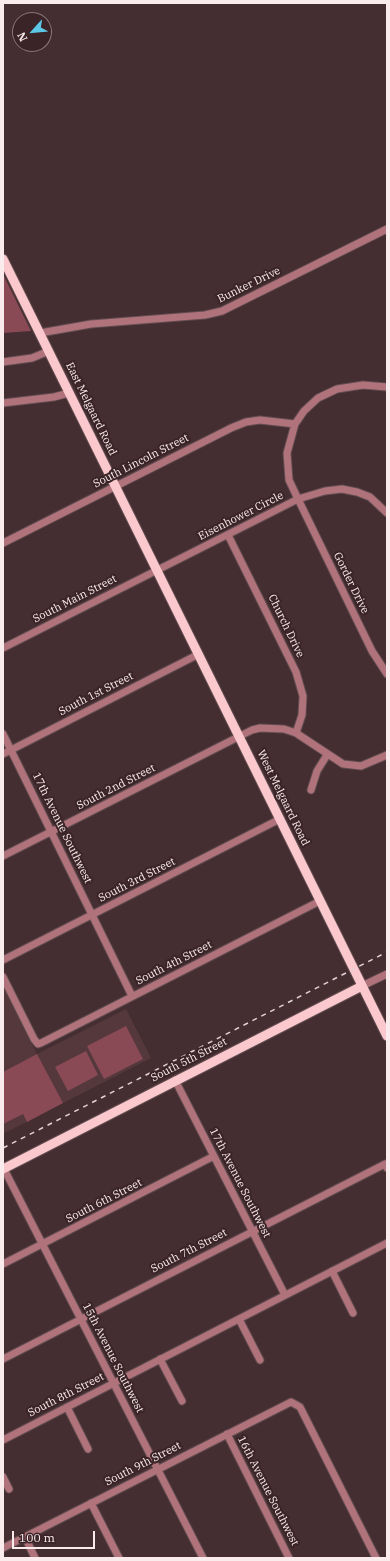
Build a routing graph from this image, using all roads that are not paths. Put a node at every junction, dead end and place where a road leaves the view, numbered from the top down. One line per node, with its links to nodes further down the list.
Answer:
1 (387, 229): 3 (street, Bunker Drive)
2 (3, 259): 3 (main road, East Melgaard Road)
3 (40, 333): 4 (main road, East Melgaard Road)
4 (49, 351): 5 (street); 7 (main road, East Melgaard Road)
5 (3, 362)
6 (387, 388): 9 (street, Eisenhower Circle)
7 (69, 393): 8 (street); 10 (main road, East Melgaard Road)
8 (3, 403)
9 (295, 424): 10 (street, South Lincoln Street); 11 (street, Eisenhower Circle)
10 (115, 486): 14 (street, South Lincoln Street); 15 (main road, East Melgaard Road)
11 (298, 499): 12 (street); 13 (street, Eisenhower Circle); 18 (street, Gorder Drive)
12 (387, 513)
13 (228, 535): 15 (street, Eisenhower Circle); 19 (street, Church Drive)
14 (3, 543)
15 (157, 570): 16 (street, South Main Street); 17 (main road, West Melgaard Road)
16 (3, 648)
17 (199, 654): 21 (main road, West Melgaard Road); 22 (street, South 1st Street)
18 (387, 674)
19 (296, 733): 21 (street); 24 (street)
20 (3, 734): 22 (street, 17th Avenue Southwest)
21 (240, 737): 27 (main road, West Melgaard Road); 28 (street, South 2nd Street)
22 (11, 750): 23 (street, South 1st Street); 28 (street, 17th Avenue Southwest)
23 (3, 754)
24 (327, 754): 25 (street); 26 (street)
25 (387, 755)
26 (311, 790)
27 (280, 819): 30 (main road, West Melgaard Road); 31 (street, South 3rd Street)
28 (51, 831): 29 (street, South 2nd Street); 31 (street, 17th Avenue Southwest)
29 (3, 856)
30 (320, 901): 35 (main road, West Melgaard Road); 36 (street, South 4th Street)
31 (92, 915): 32 (street, South 3rd Street); 36 (street, 17th Avenue Southwest)
32 (3, 960)
33 (387, 974): 35 (street, South 5th Street)
34 (3, 977): 36 (street, South 4th Street)
35 (362, 986): 37 (main road, West Melgaard Road); 38 (main road, South 5th Street)
36 (132, 996)
37 (387, 1036)
38 (176, 1080): 39 (street, 17th Avenue Southwest); 41 (main road, South 5th Street)
39 (214, 1156): 42 (street, 17th Avenue Southwest); 44 (street, South 6th Street)
40 (386, 1166): 42 (street, South 7th Street)
41 (4, 1169): 44 (street, 15th Avenue Southwest)
42 (252, 1231): 47 (street, 17th Avenue Southwest); 50 (street, South 7th Street)
43 (387, 1243): 46 (street, South 8th Street)
44 (42, 1244): 45 (street, South 6th Street); 50 (street, 15th Avenue Southwest)
45 (3, 1264)
46 (332, 1271): 47 (street, South 8th Street); 48 (street)
47 (285, 1295): 49 (street, South 8th Street)
48 (354, 1313)
49 (239, 1318): 52 (street, South 8th Street); 53 (street)
50 (81, 1319): 51 (street, South 7th Street); 54 (street, 15th Avenue Southwest)
51 (3, 1359)
52 (160, 1359): 54 (street, South 8th Street); 55 (street)
53 (260, 1360)
54 (114, 1383): 56 (street, South 8th Street); 60 (street, 15th Avenue Southwest)
55 (182, 1401)
56 (67, 1407): 58 (street, South 8th Street); 59 (street)
57 (227, 1434): 60 (street, South 9th Street); 69 (street, 16th Avenue Southwest); 70 (street, South 9th Street)
58 (3, 1440)
59 (88, 1449)
60 (158, 1469): 63 (street, South 9th Street); 68 (street, 15th Avenue Southwest)
61 (3, 1477): 62 (street)
62 (9, 1489)
63 (91, 1503): 64 (street, South 9th Street); 67 (street)
64 (25, 1537): 65 (street, South 9th Street); 66 (street)
65 (3, 1548)
66 (35, 1558)
67 (119, 1558)
68 (203, 1558)
69 (290, 1558)
70 (376, 1558)

